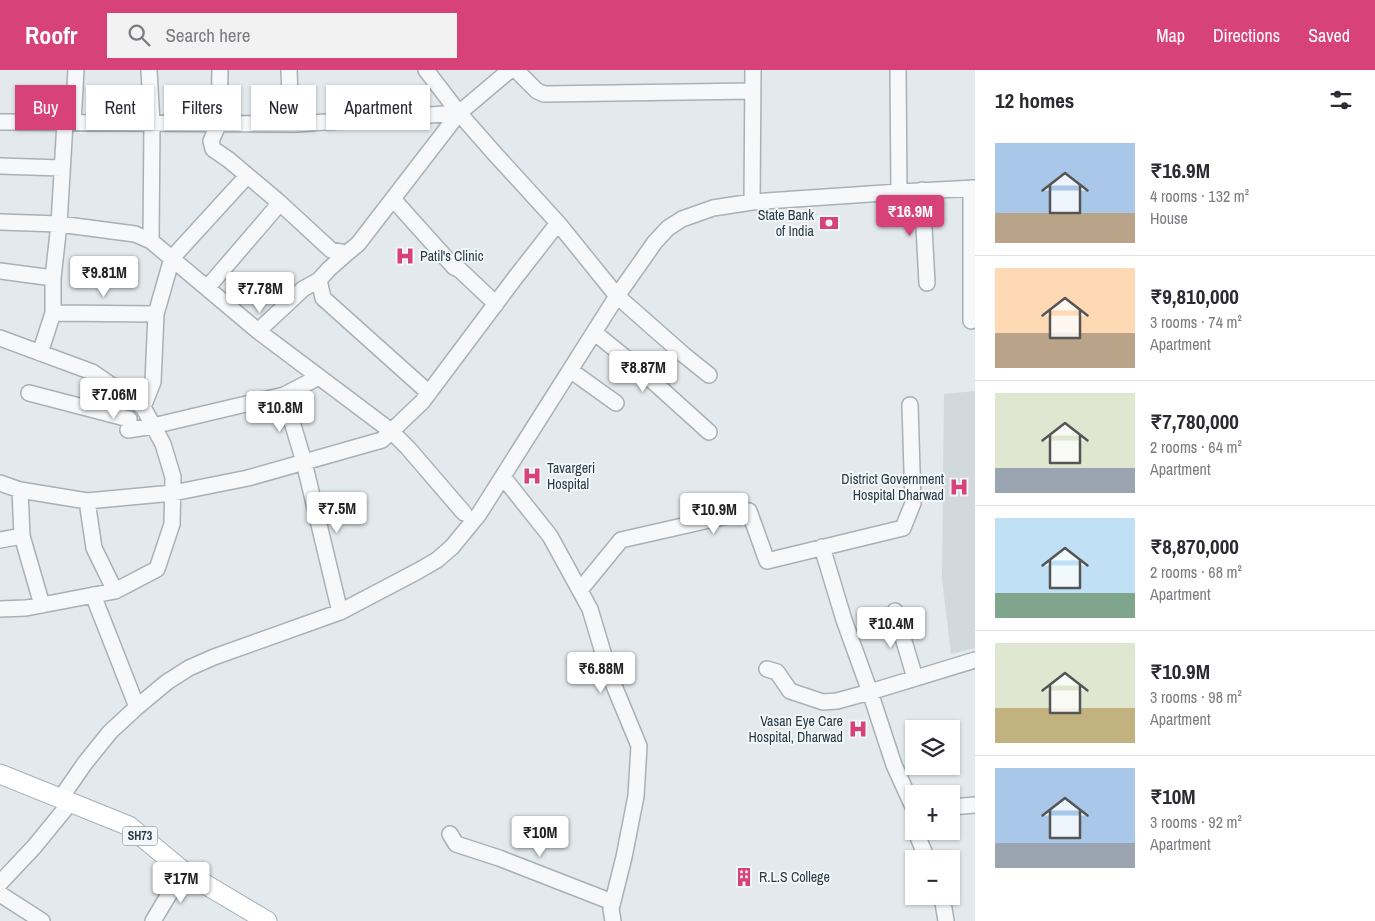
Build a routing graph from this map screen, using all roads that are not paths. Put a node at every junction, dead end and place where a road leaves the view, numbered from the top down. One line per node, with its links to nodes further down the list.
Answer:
1 (76, 70): 10 (street)
2 (149, 70): 11 (street)
3 (220, 70): 12 (street)
4 (290, 70): 13 (street)
5 (426, 70): 15 (street)
6 (510, 70): 15 (street)
7 (516, 70): 14 (street)
8 (753, 70): 14 (street)
9 (898, 70): 27 (street)
10 (74, 85)
11 (150, 85)
12 (220, 85)
13 (290, 85)
14 (753, 91): 30 (street)
15 (460, 113): 18 (street); 28 (street); 32 (street)
16 (0, 122): 17 (street)
17 (15, 122)
18 (316, 122)
19 (68, 130): 23 (street)
20 (152, 130): 34 (street)
21 (216, 130): 24 (street)
22 (0, 166): 23 (street)
23 (61, 168): 33 (street)
24 (247, 176): 29 (street); 36 (street)
25 (973, 188): 26 (street); 46 (street)
26 (922, 190): 27 (street); 40 (street)
27 (899, 192): 30 (street)
28 (393, 199): 35 (street); 43 (street)
29 (280, 202): 35 (street); 41 (street)
30 (752, 202): 42 (street)
31 (0, 222): 33 (street)
32 (558, 223): 42 (street); 43 (street)
33 (59, 224): 34 (street); 38 (street)
34 (151, 240): 36 (street)
35 (347, 253): 39 (street)
36 (172, 258): 41 (street); 45 (street)
37 (0, 271): 38 (street)
38 (53, 278): 44 (street)
39 (319, 280): 47 (street); 55 (street)
40 (927, 282)
41 (207, 288): 47 (street)
42 (617, 296): 48 (street); 52 (street)
43 (496, 304): 55 (street)
44 (53, 313): 45 (street); 50 (street)
45 (156, 314): 60 (street)
46 (971, 321)
47 (258, 331): 53 (street)
48 (595, 333): 51 (street); 64 (street)
49 (0, 338): 50 (street)
50 (40, 353): 57 (street)
51 (570, 370): 58 (street); 66 (street)
52 (710, 375)
53 (319, 377): 56 (street); 63 (street)
54 (29, 392): 62 (street)
55 (429, 393): 63 (street)
56 (284, 395): 61 (street); 65 (street)
57 (130, 398): 60 (street); 62 (street)
58 (616, 403)
59 (910, 404): 74 (street)
60 (143, 407): 61 (street)
61 (153, 426): 62 (street); 69 (street)
62 (128, 431)
63 (391, 431): 65 (street); 71 (street)
64 (709, 432)
65 (304, 462): 69 (street); 81 (street)
66 (503, 477): 75 (street); 81 (street)
67 (0, 483): 68 (street)
68 (20, 490): 70 (street); 72 (street)
69 (173, 493): 70 (street); 76 (street)
70 (86, 501): 76 (street)
71 (464, 513)
72 (22, 536): 73 (street); 78 (street)
73 (0, 540)
74 (822, 547): 75 (street); 85 (street)
75 (580, 590): 96 (street)
76 (115, 591): 77 (street)
77 (93, 595): 78 (street); 86 (street)
78 (42, 605): 79 (street)
79 (0, 609)
80 (895, 611): 84 (street)
81 (340, 612): 86 (street)
82 (975, 660): 84 (street)
83 (767, 669): 85 (street)
84 (915, 678): 85 (street)
85 (870, 692): 88 (street)
86 (137, 707): 89 (street)
87 (0, 774): 89 (main road, SH73)
88 (905, 789)
89 (65, 801): 93 (main road, SH73); 94 (street)
90 (975, 805): 91 (street)
91 (960, 806)
92 (450, 834): 96 (street)
93 (182, 872): 99 (street); 100 (main road, SH73)
94 (0, 882)
95 (0, 894): 98 (street)
96 (612, 902): 101 (street)
97 (943, 905): 102 (street)
98 (42, 921)
99 (153, 921)
100 (267, 921)
101 (613, 921)
102 (946, 921)

